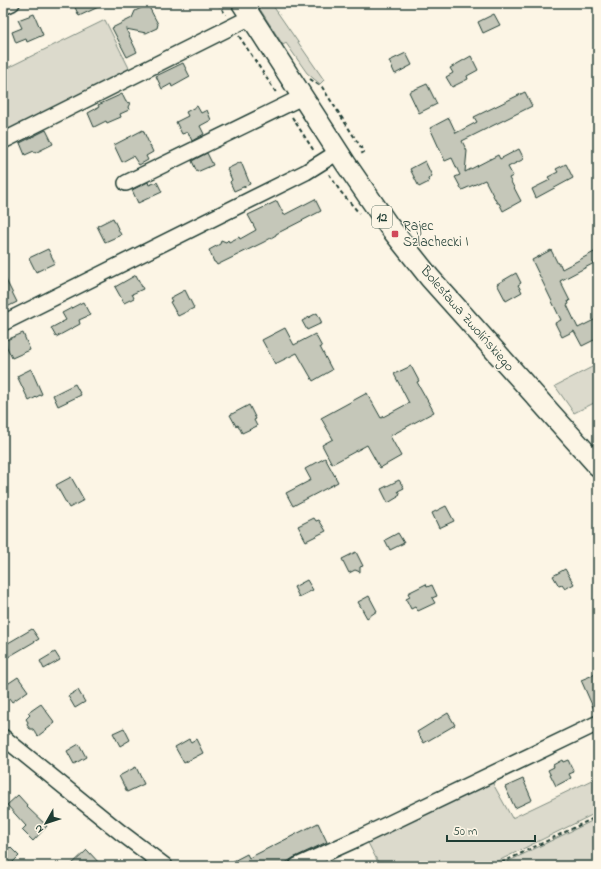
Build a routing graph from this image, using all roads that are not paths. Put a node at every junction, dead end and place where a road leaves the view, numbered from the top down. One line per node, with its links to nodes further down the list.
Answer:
1 (12, 3): 2 (street)
2 (3, 8)
3 (247, 10): 4 (main road, Bolesława Zwolińskiego / 12); 5 (street)
4 (302, 96): 6 (main road, Bolesława Zwolińskiego / 12); 7 (street)
5 (3, 141)
6 (338, 152): 8 (street); 9 (main road, Bolesława Zwolińskiego / 12)
7 (126, 182)
8 (3, 323)
9 (598, 466)
10 (598, 723): 13 (street)
11 (5, 742): 12 (street)
12 (164, 866)
13 (297, 866)

